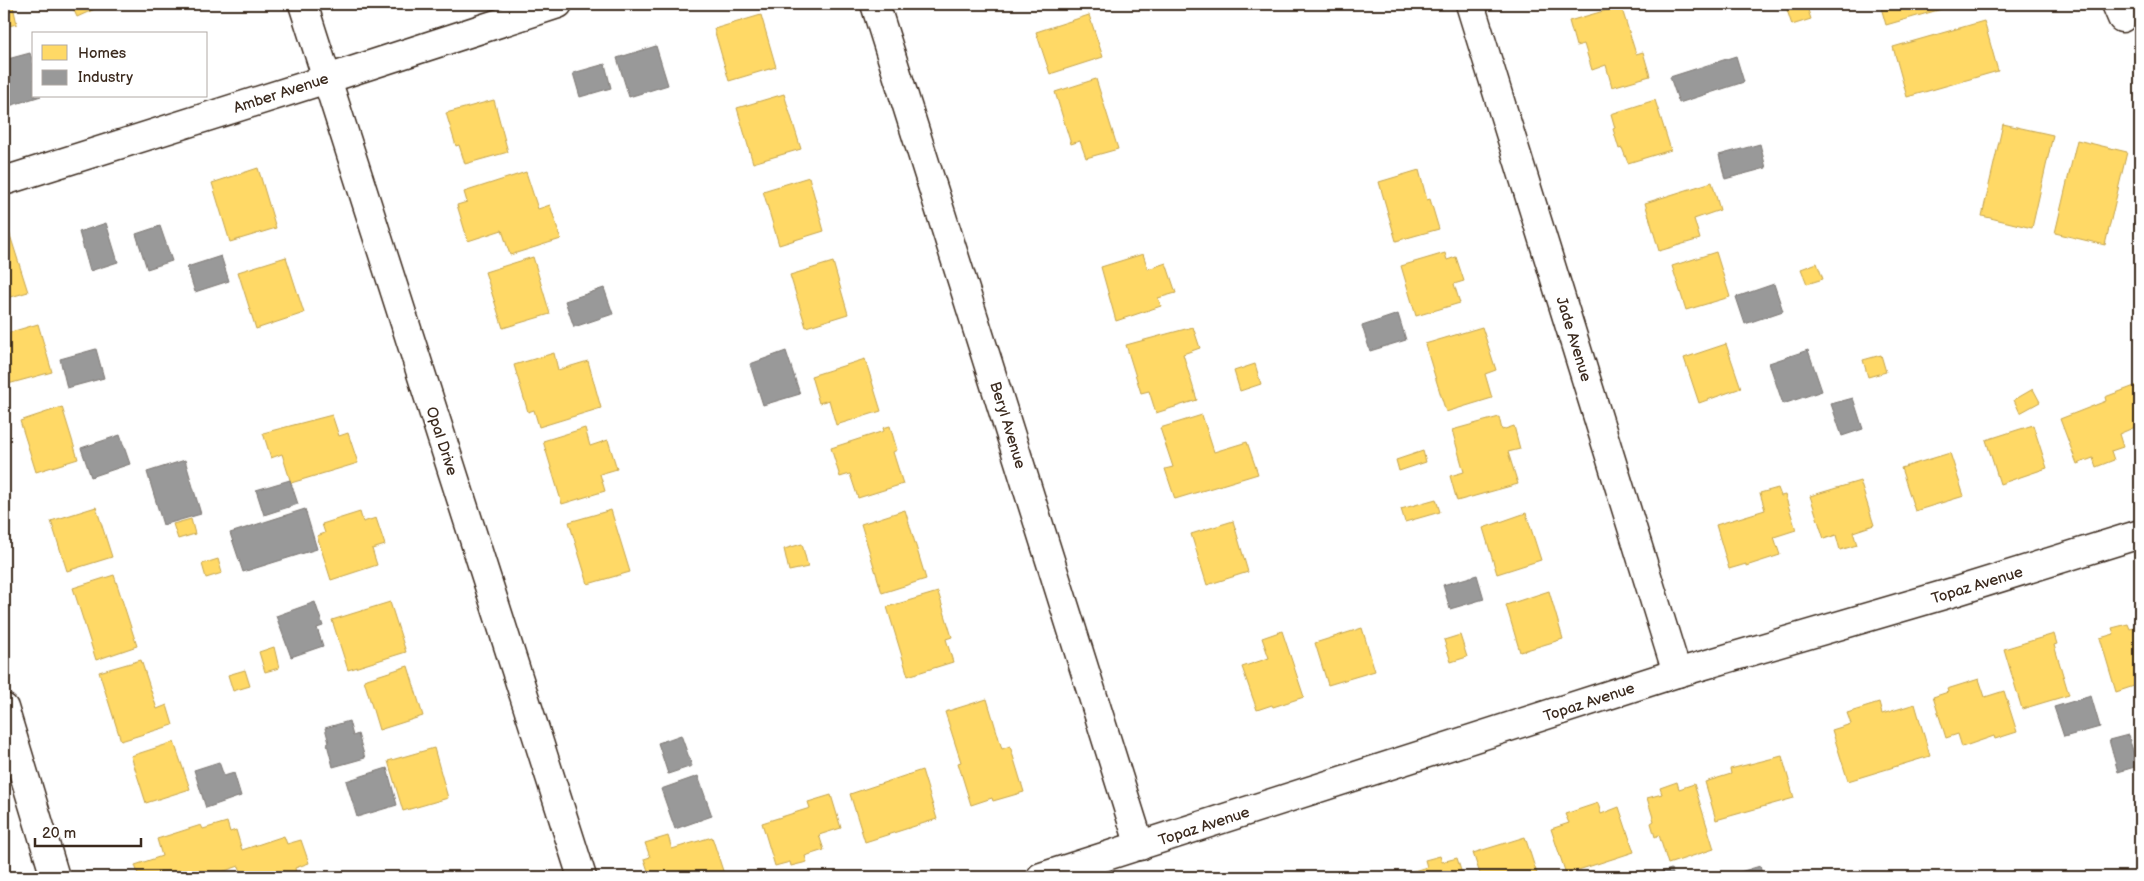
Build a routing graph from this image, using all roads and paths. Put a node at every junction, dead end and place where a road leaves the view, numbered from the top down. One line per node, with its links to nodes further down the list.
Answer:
1 (303, 4): 5 (street, Opal Drive)
2 (558, 4): 5 (street, Amber Avenue)
3 (875, 4): 10 (street, Beryl Avenue)
4 (1470, 4): 8 (street, Jade Avenue)
5 (327, 79): 6 (street, Amber Avenue); 12 (street, Opal Drive)
6 (4, 181)
7 (2140, 534): 8 (street, Topaz Avenue)
8 (1677, 673): 10 (street, Topaz Avenue)
9 (4, 708): 11 (street)
10 (1140, 846): 13 (street, Topaz Avenue)
11 (55, 877)
12 (582, 877)
13 (1040, 877)

